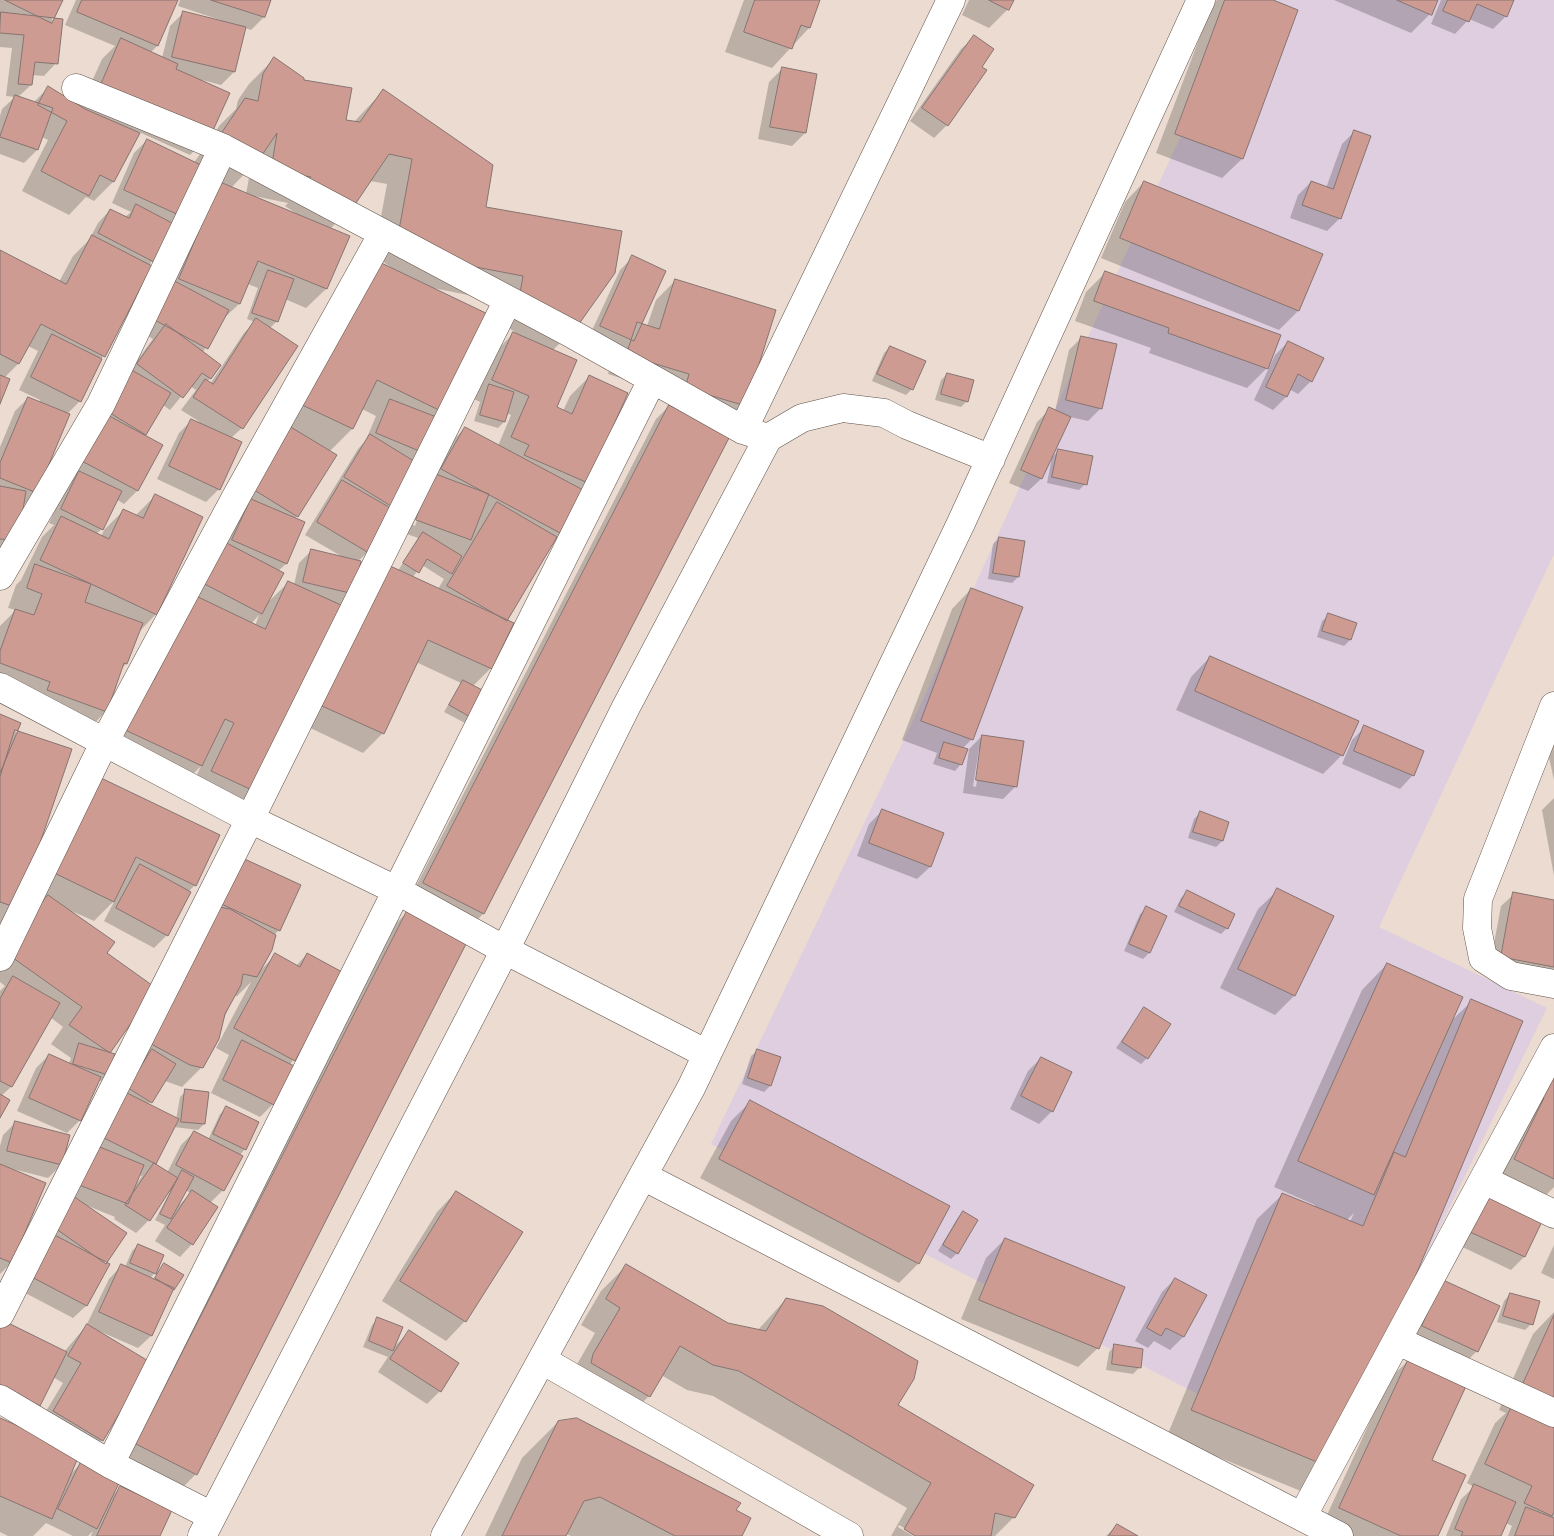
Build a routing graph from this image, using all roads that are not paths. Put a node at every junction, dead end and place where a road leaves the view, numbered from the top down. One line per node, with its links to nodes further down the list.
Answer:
1 (951, 0): 8 (street)
2 (1201, 0): 9 (street)
3 (76, 88): 4 (street)
4 (223, 148): 5 (street); 10 (street)
5 (382, 235): 6 (street); 13 (street)
6 (508, 300): 7 (street); 14 (street)
7 (652, 380): 8 (street); 15 (street)
8 (755, 434): 9 (street); 16 (street)
9 (991, 459): 20 (street)
10 (0, 576)
11 (0, 687): 13 (street)
12 (1554, 706): 18 (street)
13 (105, 741): 14 (street); 17 (street)
14 (250, 819): 15 (street); 24 (street)
15 (398, 891): 16 (street); 29 (street)
16 (505, 950): 20 (street); 31 (street)
17 (0, 957)
18 (1554, 984)
19 (1554, 1048): 22 (street)
20 (707, 1054): 21 (street)
21 (643, 1176): 26 (street); 30 (street)
22 (1484, 1180): 23 (street); 25 (street)
23 (1554, 1214)
24 (0, 1314)
25 (1398, 1341): 28 (street); 30 (street)
26 (542, 1360): 32 (street); 33 (street)
27 (0, 1399): 29 (street)
28 (1554, 1413)
29 (110, 1464): 31 (street)
30 (1302, 1517): 34 (street)
31 (207, 1526)
32 (838, 1534)
33 (446, 1536)
34 (1339, 1536)

